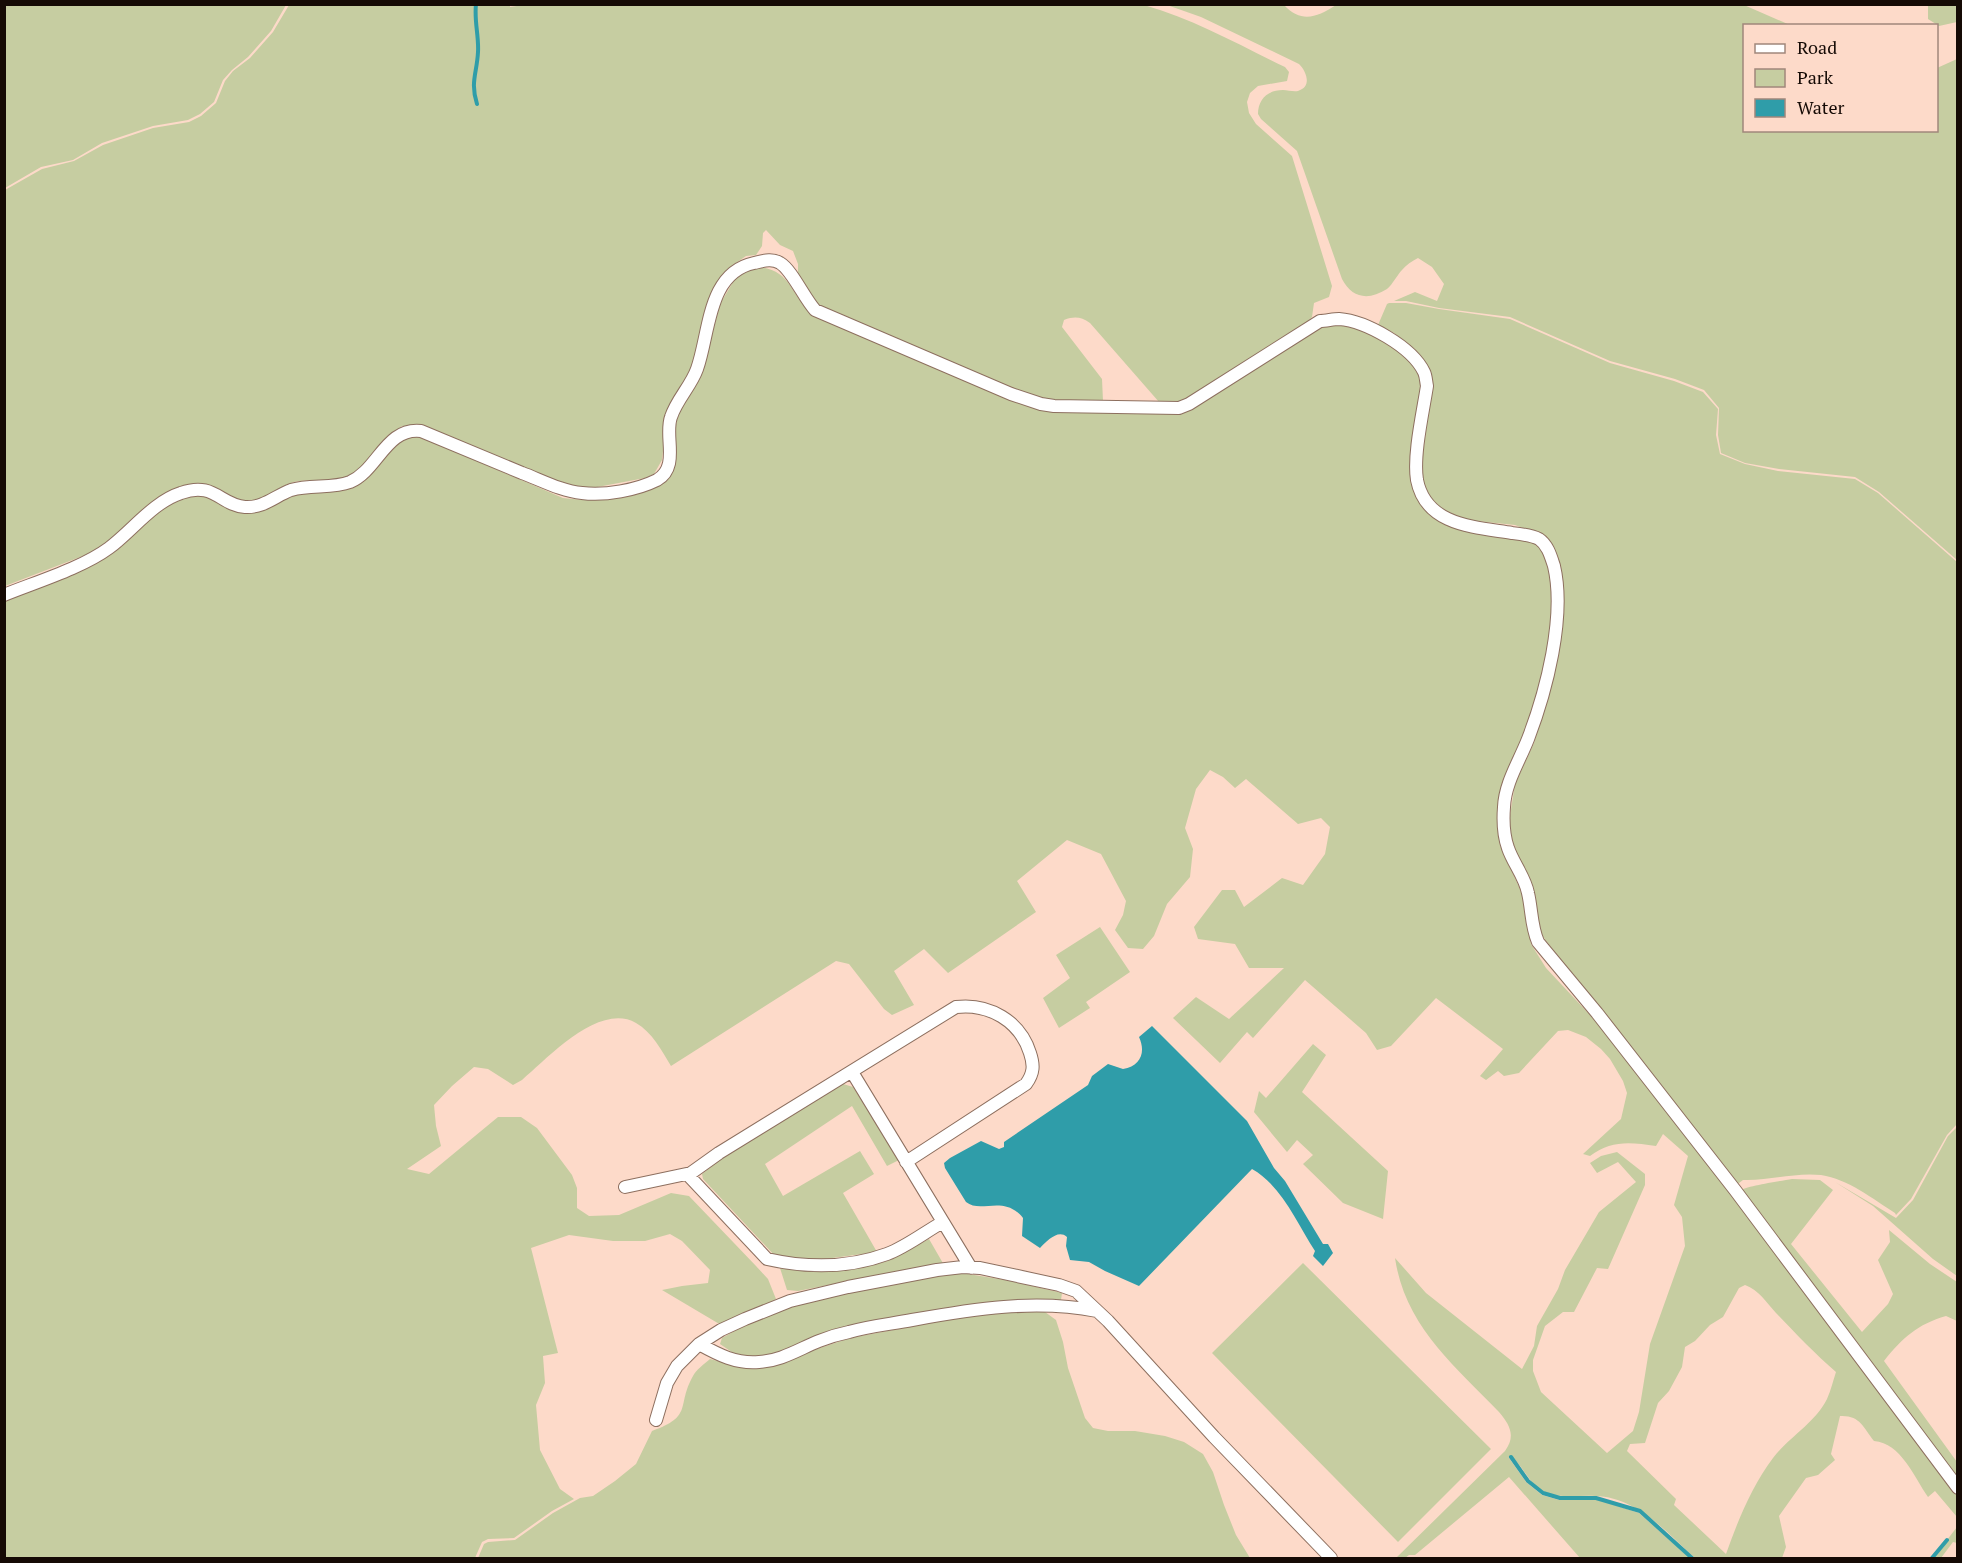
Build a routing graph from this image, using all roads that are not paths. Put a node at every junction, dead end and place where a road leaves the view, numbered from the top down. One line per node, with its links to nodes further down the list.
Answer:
1 (4, 595): 11 (street)
2 (852, 1072): 3 (street); 3 (street); 4 (street)
3 (906, 1162): 6 (street)
4 (687, 1174): 5 (street); 6 (street)
5 (625, 1188)
6 (943, 1222): 7 (street)
7 (971, 1268): 8 (street); 9 (street)
8 (1098, 1311): 9 (street); 12 (street)
9 (699, 1344): 10 (street)
10 (656, 1420)
11 (1958, 1488)
12 (1331, 1558)

